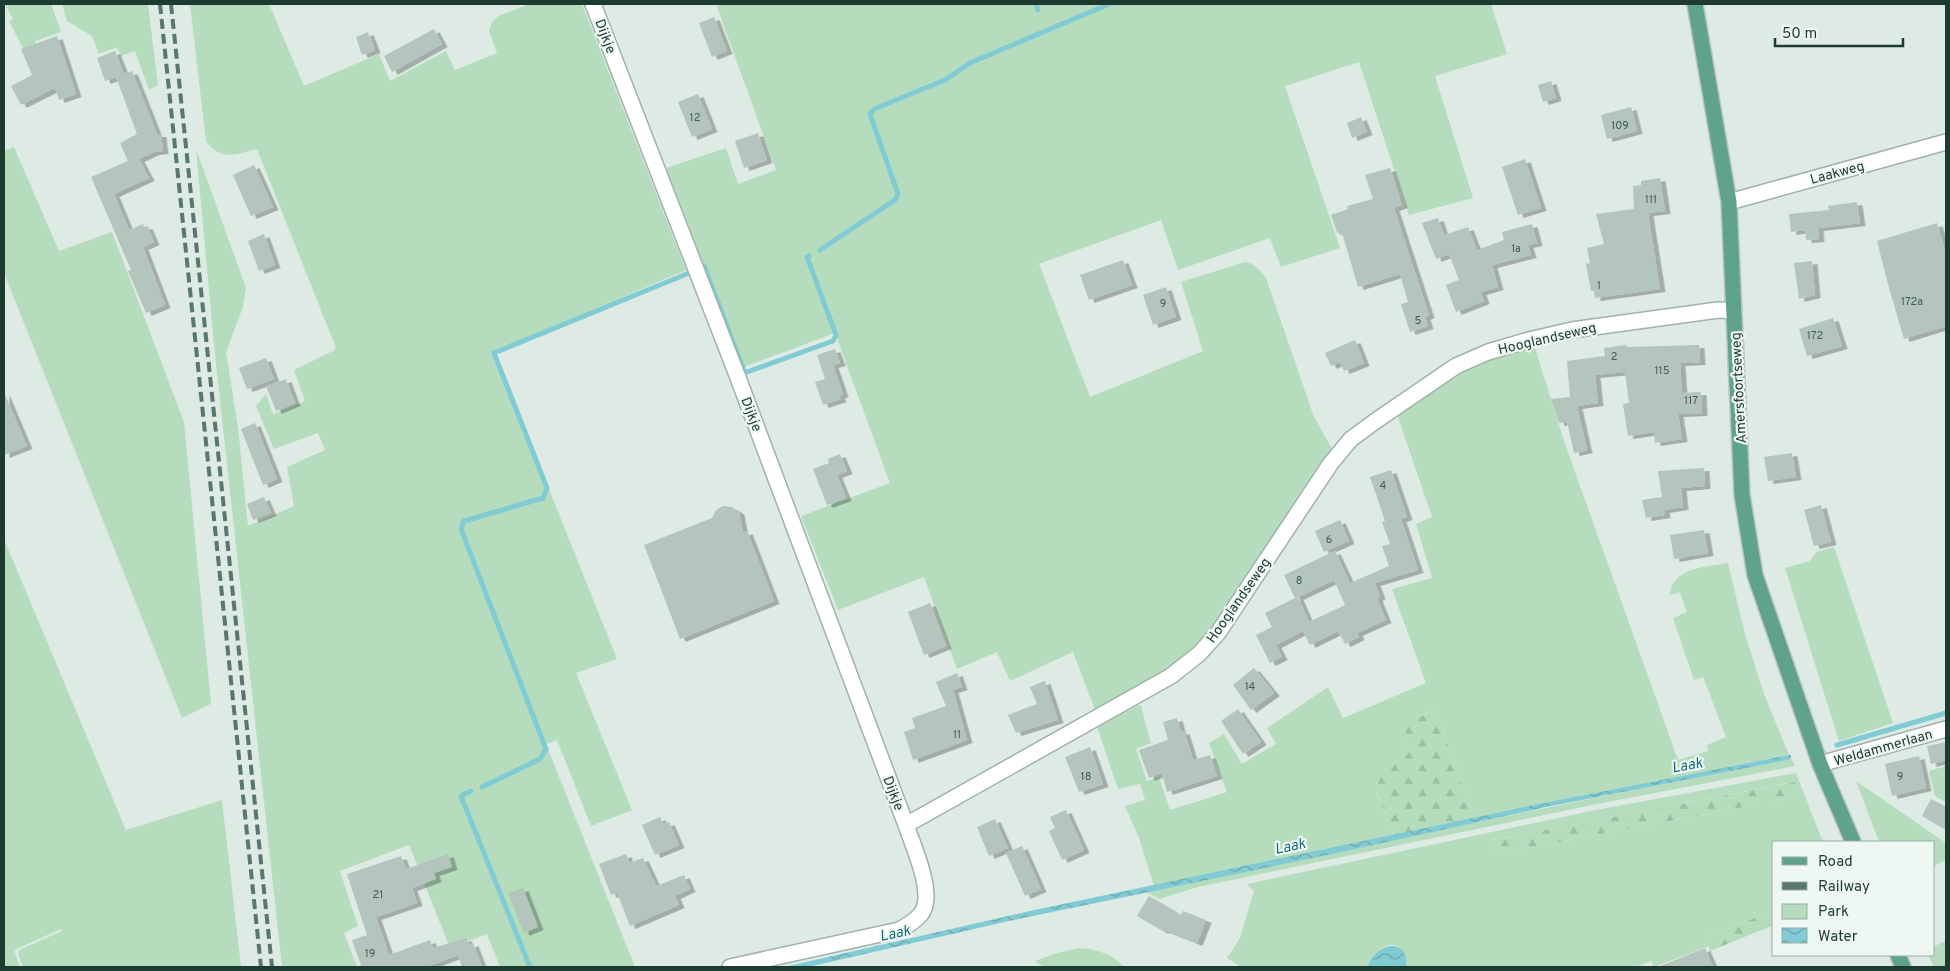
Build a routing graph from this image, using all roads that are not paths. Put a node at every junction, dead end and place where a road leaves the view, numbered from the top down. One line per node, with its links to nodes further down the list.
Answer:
1 (593, 4): 8 (street, Dijkje)
2 (1695, 4): 4 (main road, Amersfoortseweg)
3 (1946, 142): 4 (street, Laakweg)
4 (1729, 202): 5 (main road, Amersfoortseweg)
5 (1734, 311): 7 (main road, Amersfoortseweg); 8 (street, Hooglandseweg)
6 (1946, 729): 7 (street, Weldammerlaan)
7 (1820, 764): 9 (main road, Amersfoortseweg)
8 (906, 825): 10 (street)
9 (1852, 841)
10 (730, 967)

